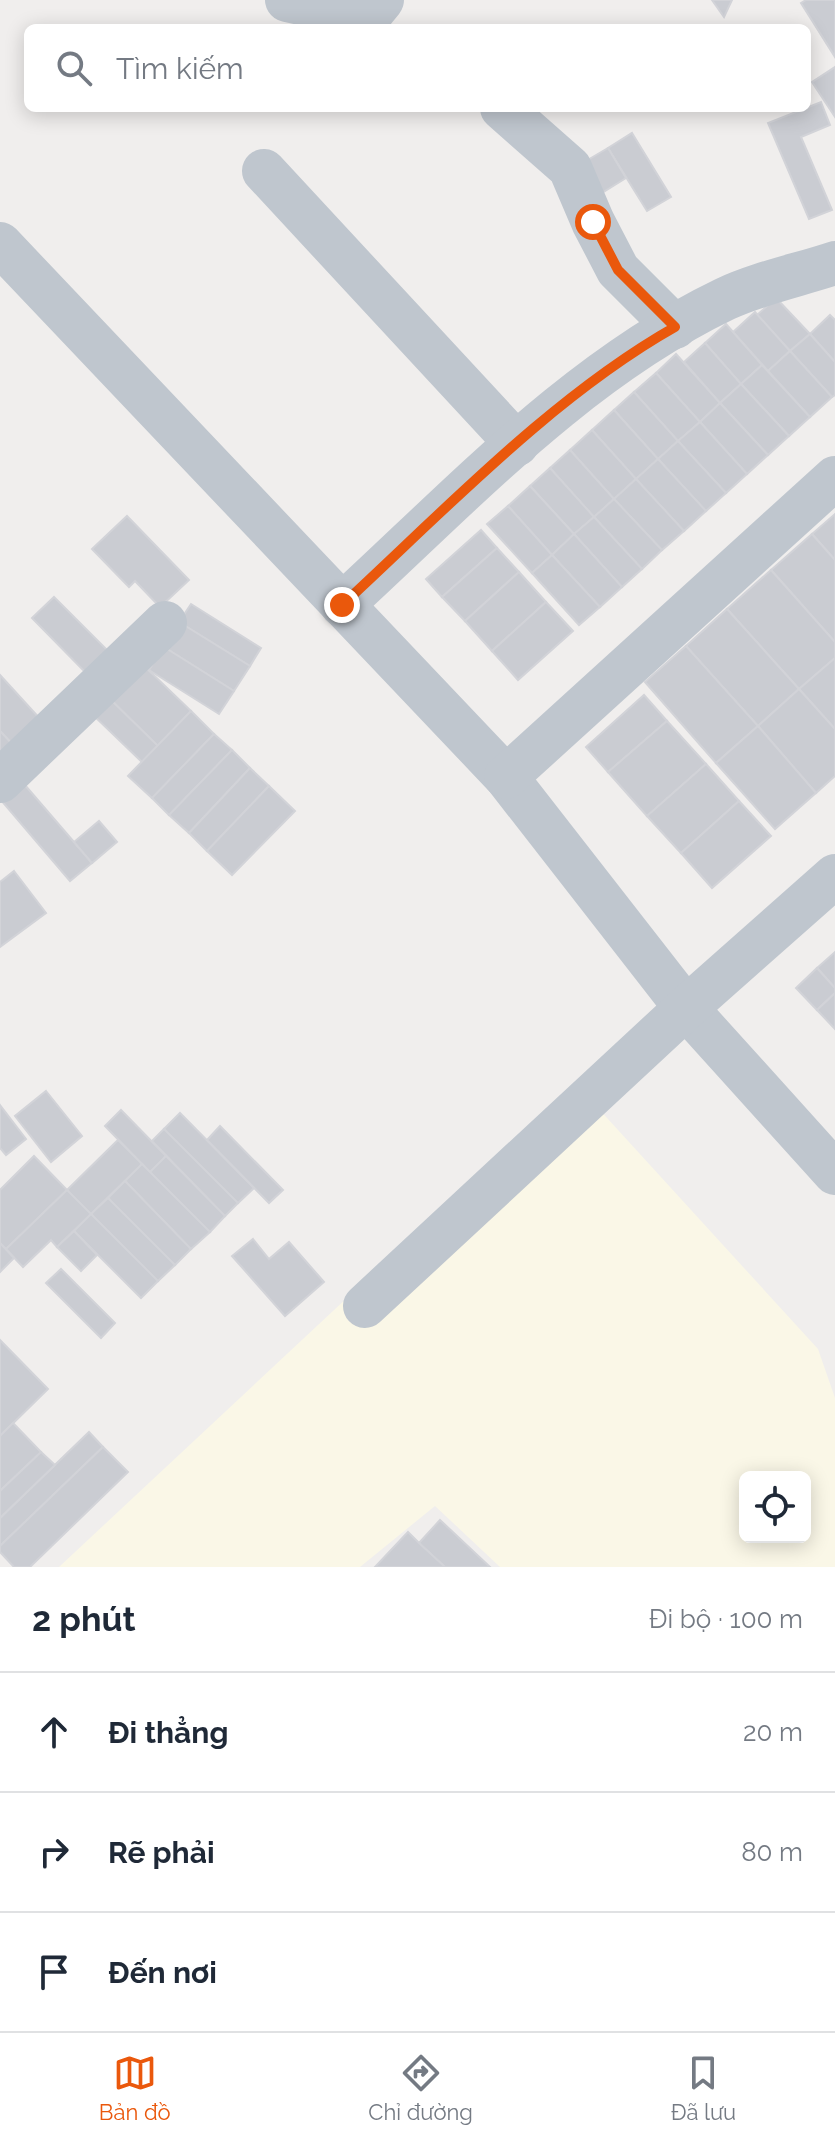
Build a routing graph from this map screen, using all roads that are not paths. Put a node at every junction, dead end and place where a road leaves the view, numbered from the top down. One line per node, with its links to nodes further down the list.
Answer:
1 (287, 0): 2 (street)
2 (372, 14)
3 (507, 112): 7 (street)
4 (264, 171): 8 (street)
5 (0, 244): 10 (street)
6 (835, 263): 7 (street)
7 (675, 327): 8 (street)
8 (517, 444): 10 (street)
9 (835, 478): 12 (street)
10 (342, 605): 12 (street)
11 (165, 623): 13 (street)
12 (506, 777): 15 (street)
13 (0, 781)
14 (835, 876): 15 (street)
15 (686, 1008): 16 (street); 17 (street)
16 (835, 1173)
17 (365, 1306)

